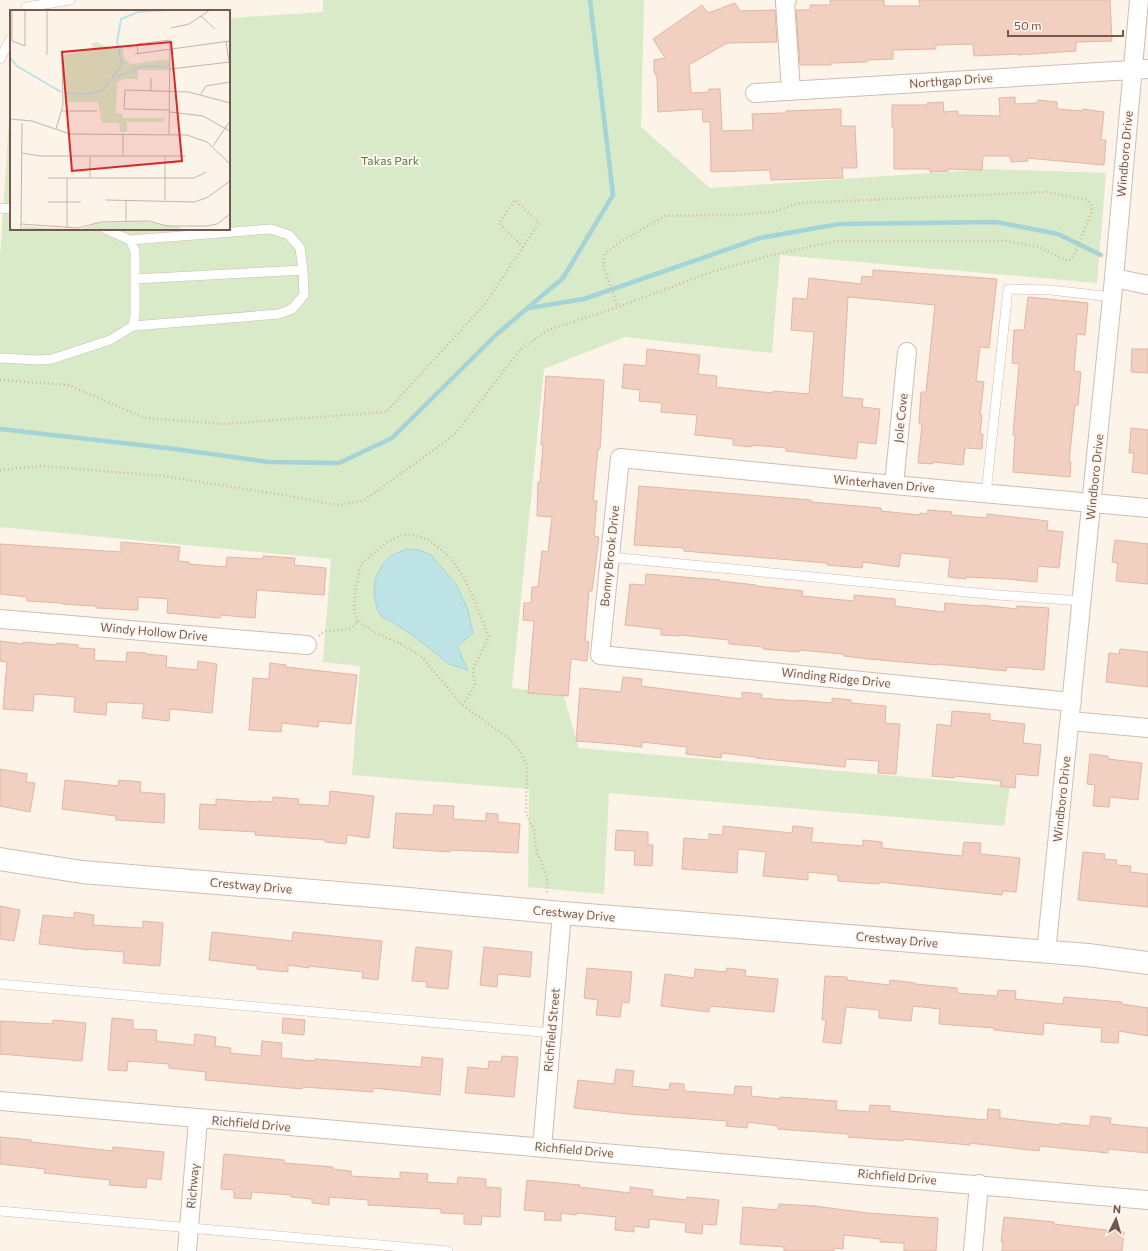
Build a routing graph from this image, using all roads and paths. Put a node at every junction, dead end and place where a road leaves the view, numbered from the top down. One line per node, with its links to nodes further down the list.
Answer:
1 (70, 0): 4 (lane)
2 (787, 0): 8 (street)
3 (1139, 0): 7 (street, Windboro Drive)
4 (27, 6)
5 (10, 40): 6 (lane)
6 (0, 59)
7 (1140, 69): 8 (street, Northgap Drive); 16 (street, Windboro Drive)
8 (791, 91): 9 (street, Northgap Drive)
9 (755, 93)
10 (0, 208): 11 (lane)
11 (10, 209)
12 (107, 230): 13 (lane)
13 (130, 240): 15 (lane); 17 (lane)
14 (523, 247): 14 (path); 24 (path)
15 (303, 270): 17 (lane); 21 (lane)
16 (1114, 278): 18 (street); 19 (street, Windboro Drive)
17 (135, 279): 21 (lane)
18 (1148, 285)
19 (1112, 297): 28 (lane); 29 (street, Windboro Drive)
20 (618, 307): 20 (path); 26 (path)
21 (132, 326): 23 (lane)
22 (907, 352): 27 (street, Jole Cove)
23 (0, 358)
24 (0, 380)
25 (620, 458): 27 (street, Winterhaven Drive); 31 (street, Bonny Brook Drive)
26 (0, 470)
27 (894, 485): 28 (street, Winterhaven Drive)
28 (986, 493): 29 (street, Winterhaven Drive)
29 (1092, 503): 30 (street, Winterhaven Drive); 32 (street, Windboro Drive)
30 (1148, 508)
31 (610, 557): 32 (lane); 37 (street, Bonny Brook Drive)
32 (1082, 601): 38 (street, Windboro Drive)
33 (0, 619): 36 (street, Windy Hollow Drive)
34 (358, 622): 35 (path); 39 (path); 39 (path)
35 (325, 631)
36 (308, 645)
37 (600, 655): 38 (street, Winding Ridge Drive)
38 (1072, 702): 40 (street, Windboro Drive)
39 (462, 705): 43 (path)
40 (1070, 721): 41 (street); 44 (street, Windboro Drive)
41 (1148, 728)
42 (0, 859): 43 (main road, Crestway Drive)
43 (554, 912): 44 (main road, Crestway Drive); 47 (street, Richfield Street)
44 (1046, 953): 45 (main road, Crestway Drive)
45 (1148, 963)
46 (0, 984): 47 (lane)
47 (552, 1033): 50 (street, Richfield Street)
48 (0, 1101): 49 (street, Richfield Drive)
49 (198, 1120): 50 (street, Richfield Drive); 54 (street, Richway)
50 (542, 1148): 51 (street, Richfield Drive)
51 (979, 1184): 52 (street, Richfield Drive); 57 (street)
52 (1148, 1200)
53 (0, 1211): 54 (lane)
54 (189, 1228): 55 (street, Richway); 56 (lane)
55 (187, 1251)
56 (448, 1251)
57 (973, 1251)

